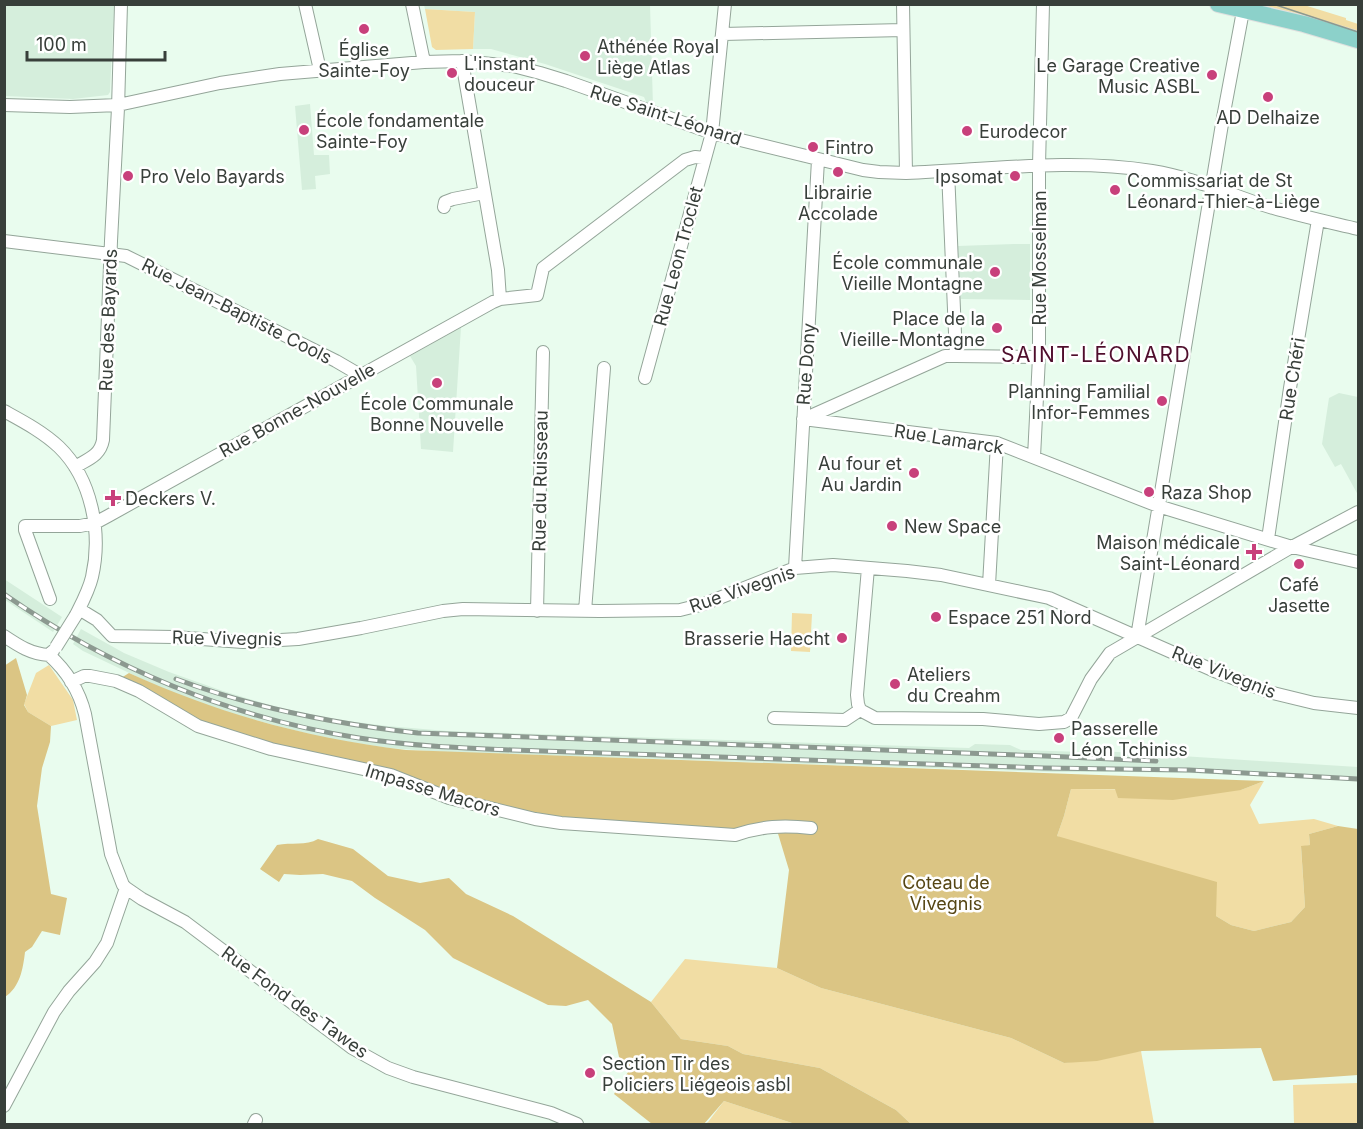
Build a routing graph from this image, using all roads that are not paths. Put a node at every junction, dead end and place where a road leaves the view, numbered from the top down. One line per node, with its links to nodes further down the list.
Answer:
1 (121, 4): 16 (street, Rue des Bayards)
2 (305, 4): 14 (street)
3 (412, 4): 13 (street)
4 (725, 4): 10 (street, Rue Leon Troclet)
5 (903, 4): 9 (street)
6 (1043, 4): 20 (street, Rue Mosselman)
7 (1218, 4): 8 (main road)
8 (1243, 11): 11 (main road); 23 (street)
9 (903, 30): 10 (street); 22 (street)
10 (723, 34): 17 (street, Rue Leon Troclet)
11 (1359, 40)
12 (462, 61): 13 (street, Rue Saint-Léonard); 17 (street, Rue Saint-Léonard); 24 (street)
13 (424, 62): 14 (street, Rue Saint-Léonard)
14 (320, 70): 16 (street, Rue Saint-Léonard)
15 (4, 105): 16 (street, Rue Saint-Léonard)
16 (118, 105): 29 (street, Rue des Bayards)
17 (712, 133): 18 (street, Rue Leon Troclet); 19 (street, Rue Saint-Léonard)
18 (705, 158): 30 (street); 36 (street, Rue Leon Troclet)
19 (818, 160): 22 (street, Rue Saint-Léonard); 38 (street, Rue Dony)
20 (1039, 165): 21 (street, Rue Saint-Léonard); 23 (street, Rue Saint-Léonard); 33 (street, Rue Mosselman)
21 (948, 171): 22 (street, Rue Saint-Léonard); 32 (street)
22 (906, 173)
23 (1212, 186): 26 (street, Rue Saint-Léonard); 42 (street)
24 (484, 193): 25 (street); 30 (street)
25 (444, 207)
26 (1318, 220): 27 (street, Rue Saint-Léonard); 45 (street, Rue Chéri)
27 (1359, 229)
28 (4, 241): 29 (street, Rue Jean-Baptiste Cools)
29 (111, 255): 35 (street, Rue Jean-Baptiste Cools); 41 (street, Rue des Bayards)
30 (500, 299): 35 (street, Rue Bonne-Nouvelle)
31 (543, 352): 52 (street, Rue du Ruisseau)
32 (956, 356): 33 (street); 38 (street)
33 (1039, 357): 40 (street, Rue Mosselman)
34 (604, 368): 53 (street)
35 (360, 375): 44 (street, Rue Bonne-Nouvelle)
36 (645, 378)
37 (4, 411): 41 (street)
38 (803, 419): 39 (street, Rue Lamarck); 48 (street, Rue Dony)
39 (997, 443): 40 (street, Rue Lamarck); 50 (street)
40 (1034, 458): 42 (street, Rue Lamarck)
41 (75, 468): 44 (street)
42 (1158, 506): 45 (street, Rue Lamarck); 56 (street)
43 (1359, 512): 46 (street)
44 (94, 523): 51 (street); 54 (street)
45 (1268, 539): 46 (street, Rue Lamarck)
46 (1292, 547): 47 (street, Rue Lamarck); 56 (street)
47 (1359, 562)
48 (795, 568): 49 (street, Rue Vivegnis); 53 (street, Rue Vivegnis)
49 (868, 568): 50 (street, Rue Vivegnis); 60 (street)
50 (989, 585): 56 (street, Rue Vivegnis)
51 (50, 599)
52 (537, 610): 53 (street, Rue Vivegnis); 54 (street, Rue Vivegnis)
53 (585, 611)
54 (77, 612): 57 (street, bridge)
55 (4, 636): 57 (street)
56 (1137, 637): 59 (street, Rue Vivegnis); 60 (street)
57 (52, 651): 58 (street)
58 (71, 682): 62 (street, Impasse Macors); 63 (street)
59 (1359, 708)
60 (860, 710): 61 (street)
61 (774, 718)
62 (811, 828)
63 (126, 888): 64 (street); 65 (street, Rue Fond des Tawes)
64 (4, 1106)
65 (577, 1125)

